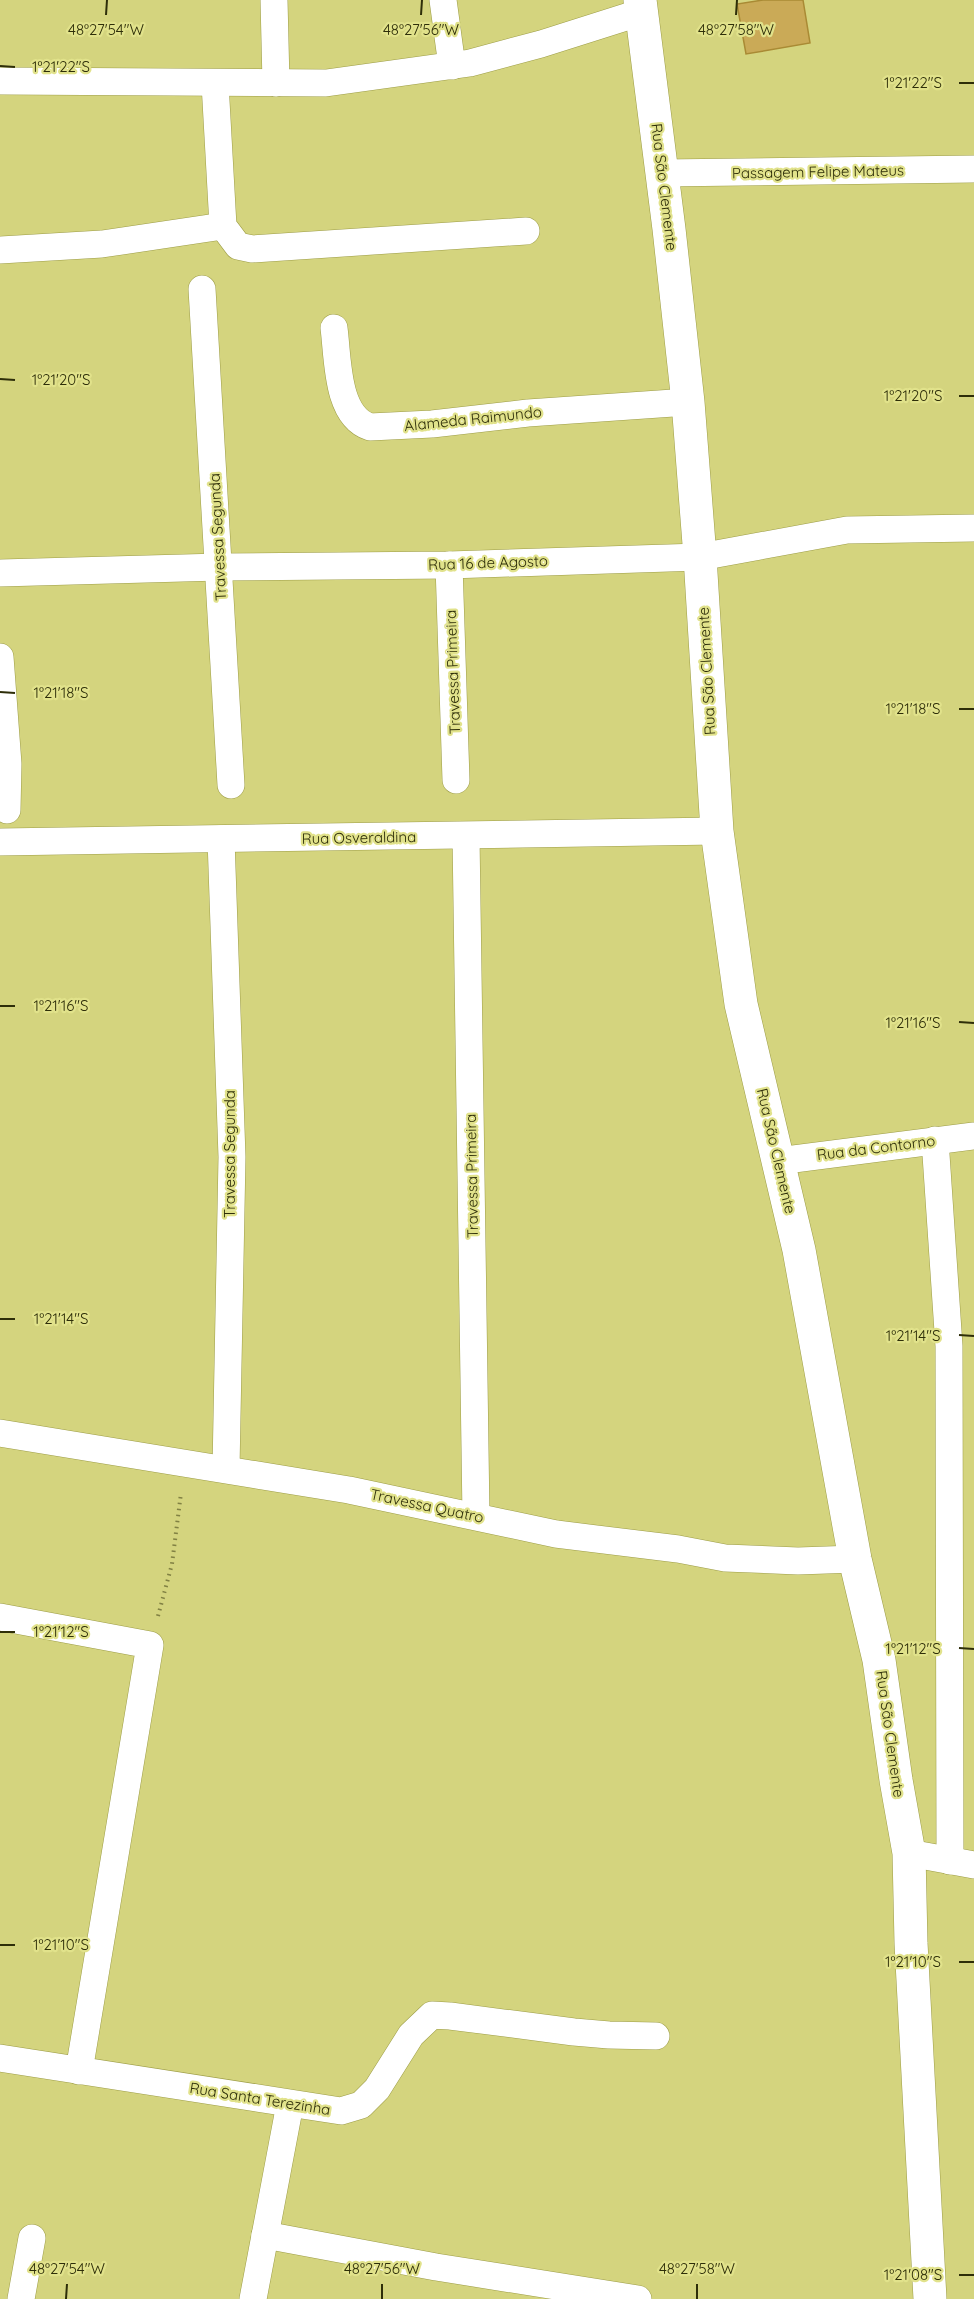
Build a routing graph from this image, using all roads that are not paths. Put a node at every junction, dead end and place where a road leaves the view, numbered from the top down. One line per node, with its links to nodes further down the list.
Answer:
1 (274, 0): 7 (street)
2 (443, 0): 4 (street)
3 (641, 6): 4 (street); 9 (main road, Rua São Clemente)
4 (452, 66): 7 (street)
5 (0, 81): 6 (street)
6 (214, 83): 7 (street); 10 (street)
7 (276, 83)
8 (974, 169): 9 (street, Passagem Felipe Mateus)
9 (662, 173): 15 (main road, Rua São Clemente)
10 (223, 226): 11 (street); 12 (street)
11 (526, 231)
12 (0, 250)
13 (202, 289): 19 (street, Travessa Segunda)
14 (334, 327): 15 (street, Alameda Raimundo)
15 (688, 402): 17 (main road, Rua São Clemente)
16 (974, 528): 17 (street, Rua 16 de Agosto)
17 (700, 557): 18 (street, Rua 16 de Agosto); 25 (main road, Rua São Clemente)
18 (449, 565): 19 (street, Rua 16 de Agosto); 22 (street, Travessa Primeira)
19 (220, 567): 20 (street, Rua 16 de Agosto); 23 (street, Travessa Segunda)
20 (0, 573)
21 (0, 657): 24 (street)
22 (456, 780)
23 (231, 785)
24 (7, 810)
25 (717, 831): 26 (street, Rua Osveraldina); 31 (main road, Rua São Clemente)
26 (466, 836): 27 (street, Rua Osveraldina); 34 (street, Travessa Primeira)
27 (221, 840): 28 (street, Rua Osveraldina); 33 (street, Travessa Segunda)
28 (0, 842)
29 (974, 1136): 30 (street, Rua da Contorno)
30 (935, 1140): 31 (street, Rua da Contorno); 38 (street)
31 (778, 1161): 35 (main road, Rua São Clemente)
32 (0, 1433): 33 (street, Travessa Quatro)
33 (226, 1469): 34 (street, Travessa Quatro)
34 (476, 1516): 35 (street, Travessa Quatro)
35 (855, 1559): 37 (main road, Rua São Clemente)
36 (0, 1617): 41 (street)
37 (909, 1853): 38 (street); 48 (main road, Rua São Clemente)
38 (962, 1863)
39 (656, 2036): 42 (street, Rua Santa Terezinha)
40 (0, 2058): 41 (street, Rua Santa Terezinha)
41 (80, 2071): 42 (street, Rua Santa Terezinha)
42 (290, 2104): 43 (street)
43 (266, 2235): 46 (street); 47 (street)
44 (32, 2238): 45 (street)
45 (21, 2299)
46 (253, 2299)
47 (638, 2299)
48 (930, 2299)

